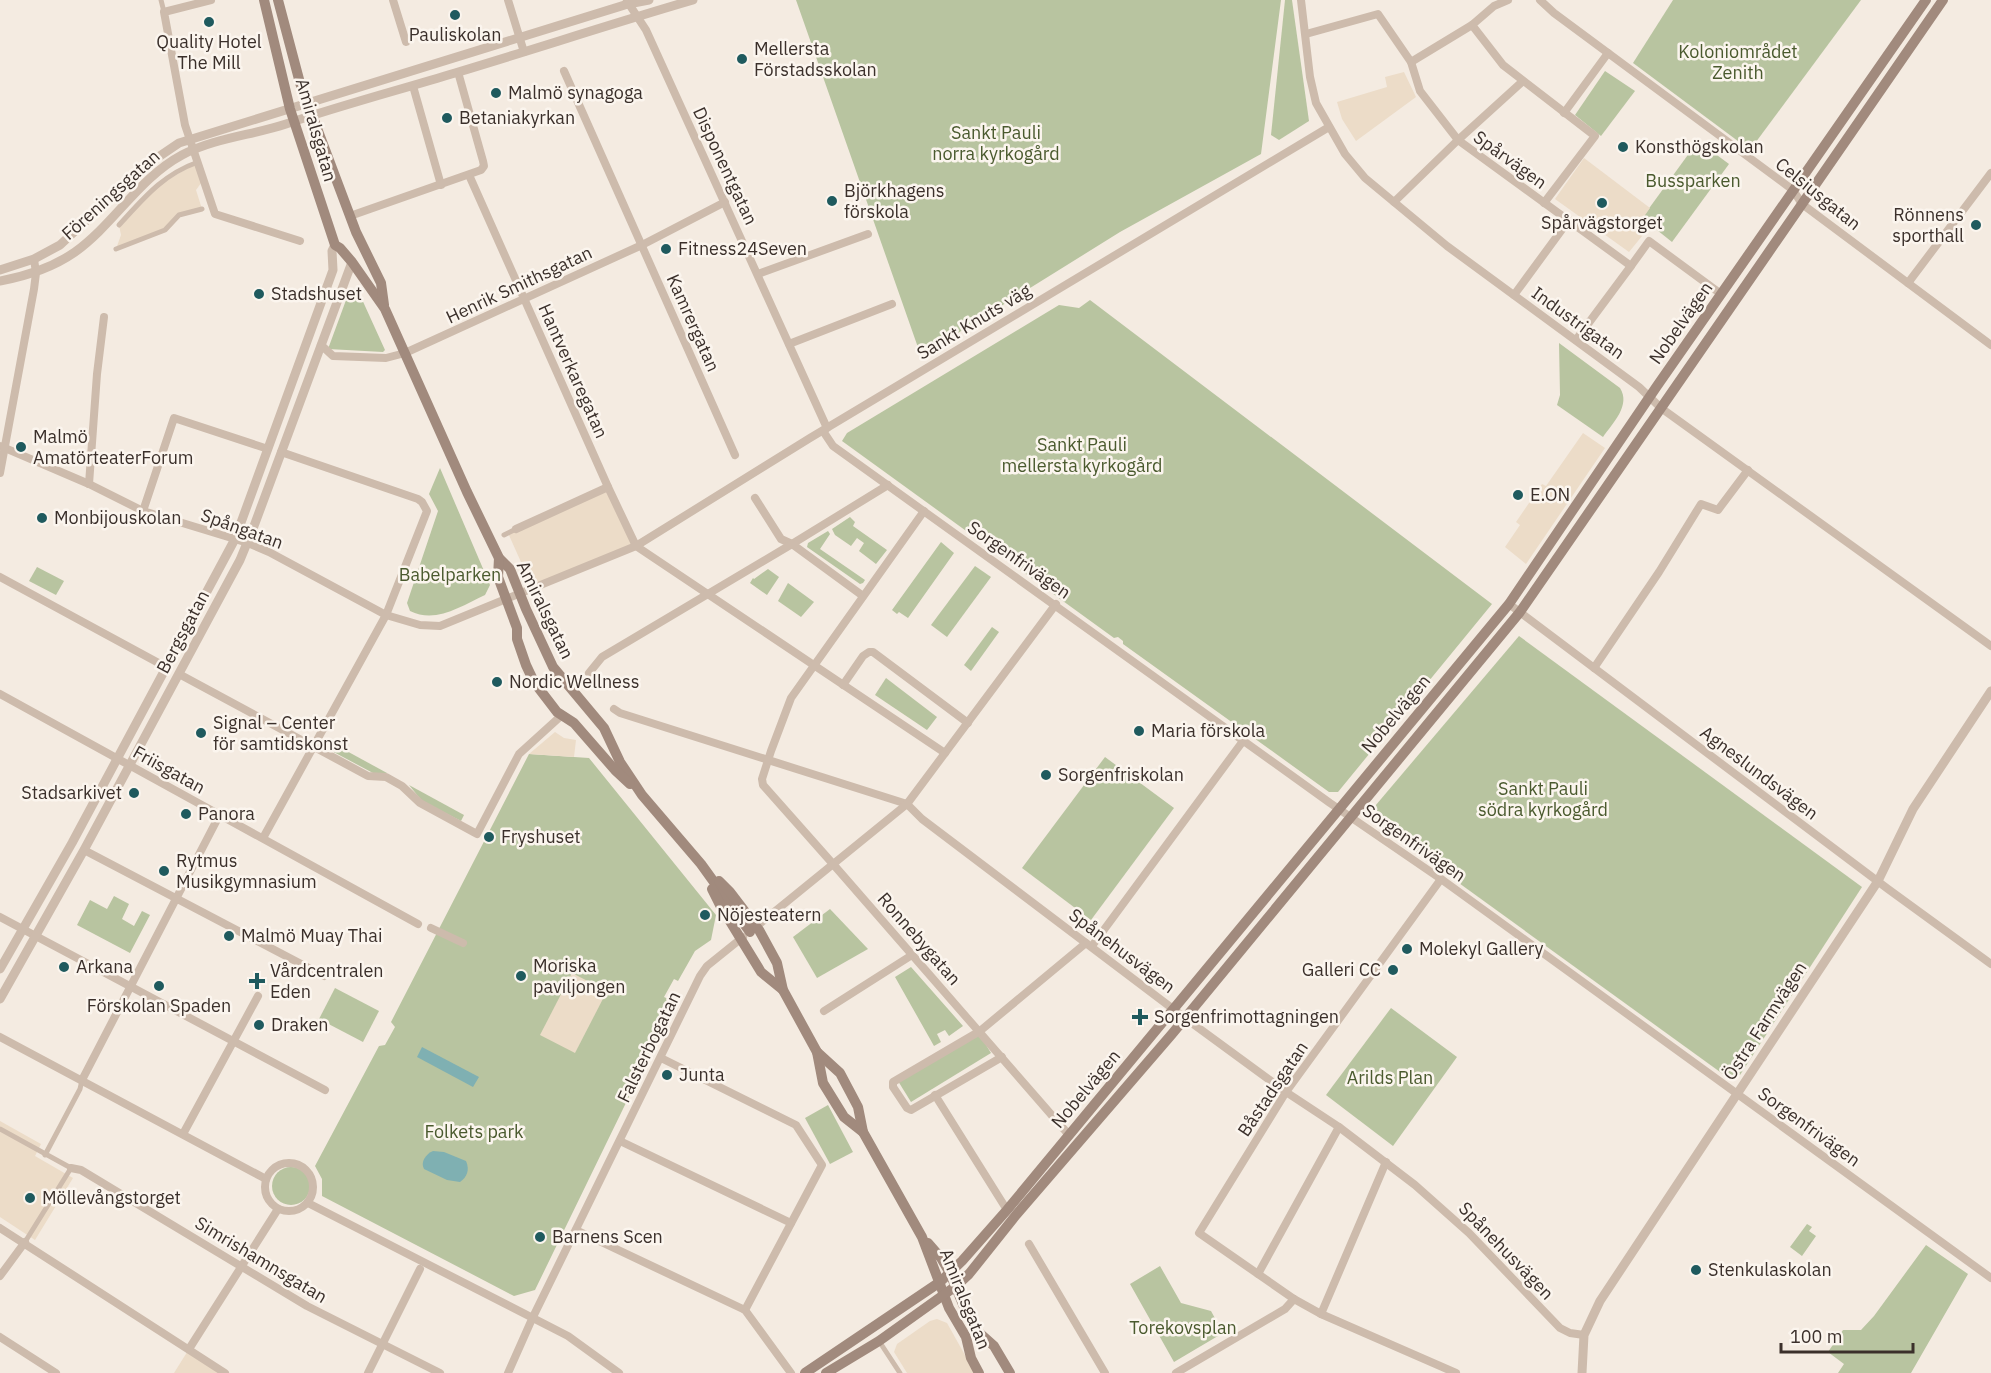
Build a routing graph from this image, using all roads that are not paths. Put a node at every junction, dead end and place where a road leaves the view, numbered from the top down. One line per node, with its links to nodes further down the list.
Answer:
1 (161, 0): 15 (street)
2 (211, 0): 15 (street)
3 (264, 0): 29 (main road, Amiralsgatan)
4 (278, 0): 28 (main road, Amiralsgatan)
5 (393, 0): 20 (street)
6 (508, 0): 19 (street)
7 (650, 0): 14 (street, Föreningsgatan)
8 (693, 0): 16 (street, Föreningsgatan)
9 (1301, 0): 18 (street, Industrigatan)
10 (1508, 0): 17 (street)
11 (1540, 0): 22 (street, Celsiusgatan)
12 (1926, 0): 41 (main road, Nobelvägen)
13 (1943, 0): 45 (main road, Nobelvägen)
14 (627, 2): 16 (street, Disponentgatan); 19 (street, Föreningsgatan)
15 (164, 12): 34 (street)
16 (638, 16): 21 (street, Föreningsgatan); 42 (street, Disponentgatan)
17 (1472, 25): 23 (street); 26 (street)
18 (1306, 34): 23 (street, Spårvägen); 33 (street, Industrigatan)
19 (520, 38): 21 (street); 28 (street, Föreningsgatan)
20 (406, 42)
21 (524, 52): 25 (street, Föreningsgatan)
22 (1608, 53): 30 (street); 41 (street, Celsiusgatan)
23 (1411, 62): 35 (street, Spårvägen)
24 (564, 71): 53 (street, Kamrergatan)
25 (458, 72): 27 (street, Föreningsgatan); 39 (street)
26 (1523, 81): 30 (street); 35 (street)
27 (413, 86): 31 (street, Föreningsgatan); 40 (street)
28 (307, 104): 29 (street, Föreningsgatan); 31 (main road, Amiralsgatan)
29 (290, 108): 32 (main road, Amiralsgatan); 34 (street, Föreningsgatan)
30 (1564, 113): 44 (street)
31 (312, 115): 32 (street, Föreningsgatan); 47 (main road, Amiralsgatan)
32 (295, 121): 36 (street, Föreningsgatan); 54 (main road, Amiralsgatan)
33 (1329, 127): 43 (street, Industrigatan); 77 (street, Sankt Knuts väg)
34 (189, 139): 36 (street); 56 (street, Föreningsgatan)
35 (1458, 140): 43 (street); 44 (street, Spårvägen)
36 (194, 150): 37 (street); 60 (street, Föreningsgatan)
37 (198, 162): 49 (street); 52 (street)
38 (1991, 173): 63 (street)
39 (469, 175): 40 (street); 66 (street, Hantverkaregatan)
40 (441, 185): 47 (street)
41 (1793, 190): 45 (street, Celsiusgatan); 64 (main road, Nobelvägen)
42 (725, 202): 53 (street, Henrik Smithsgatan); 61 (street, Disponentgatan)
43 (1395, 202): 65 (street, Industrigatan)
44 (1544, 202): 48 (street, Spårvägen)
45 (1802, 204): 63 (street, Celsiusgatan); 76 (main road, Nobelvägen)
46 (202, 209): 55 (street)
47 (350, 216): 50 (main road, Amiralsgatan)
48 (1569, 220): 58 (street, Spårvägen); 65 (street)
49 (119, 225)
50 (356, 232): 57 (main road, Amiralsgatan); 68 (main road, Amiralsgatan)
51 (868, 234): 61 (street)
52 (300, 241)
53 (642, 244): 66 (street, Henrik Smithsgatan); 81 (street, Kamrergatan)
54 (335, 245): 57 (main road, Amiralsgatan); 79 (street, Bergsgatan)
55 (116, 249)
56 (34, 259): 59 (street, Föreningsgatan); 60 (street)
57 (352, 262): 68 (main road, Amiralsgatan); 72 (street, Bergsgatan)
58 (1631, 266): 64 (street); 70 (street)
59 (0, 270)
60 (36, 273): 62 (street, Föreningsgatan); 78 (street)
61 (758, 274): 71 (street, Disponentgatan)
62 (0, 281)
63 (1908, 283): 73 (street, Celsiusgatan)
64 (1721, 294): 75 (main road, Nobelvägen)
65 (1514, 295): 70 (street, Industrigatan)
66 (525, 300): 74 (street, Henrik Smithsgatan); 86 (street, Hantverkaregatan)
67 (892, 304): 71 (street)
68 (385, 309): 74 (main road, Amiralsgatan)
69 (104, 317): 84 (street)
70 (1576, 340): 75 (street, Industrigatan)
71 (789, 344): 77 (street, Disponentgatan)
72 (321, 345): 74 (street, Henrik Smithsgatan); 80 (street, Bergsgatan)
73 (1991, 345)
74 (405, 353): 96 (main road, Amiralsgatan)
75 (1650, 397): 76 (street, Industrigatan); 103 (main road, Nobelvägen)
76 (1661, 408): 82 (street, Industrigatan); 104 (main road, Nobelvägen)
77 (825, 430): 85 (street, Sorgenfrivägen); 95 (street, Sankt Knuts väg)
78 (2, 447): 83 (street); 84 (street, Spångatan)
79 (268, 449): 88 (street); 92 (street, Bergsgatan)
80 (281, 452): 93 (street, Bergsgatan); 105 (street)
81 (735, 455)
82 (1748, 470): 106 (street, Industrigatan); 109 (street)
83 (0, 472)
84 (89, 484): 88 (street, Spångatan)
85 (888, 485): 89 (street, Sorgenfrivägen); 94 (street)
86 (608, 487): 90 (street); 95 (street, Hantverkaregatan)
87 (755, 498): 94 (street)
88 (143, 511): 92 (street, Spångatan)
89 (924, 511): 100 (street); 102 (street, Sorgenfrivägen)
90 (516, 529): 91 (street)
91 (504, 535)
92 (235, 539): 93 (street, Spångatan); 108 (street, Bergsgatan)
93 (248, 543): 105 (street, Spångatan); 111 (street, Bergsgatan)
94 (792, 544): 99 (street); 100 (street)
95 (636, 546): 98 (street, Sankt Knuts väg); 99 (street)
96 (499, 558): 98 (main road, Amiralsgatan); 101 (main road, Amiralsgatan)
97 (0, 577): 108 (street)
98 (519, 593): 101 (street, Spångatan); 124 (main road, Amiralsgatan)
99 (710, 593): 107 (street); 110 (street)
100 (863, 596): 107 (street)
101 (506, 598): 105 (street, Spångatan); 116 (main road, Amiralsgatan)
102 (1056, 604): 117 (street, Falsterbogatan); 118 (street, Sorgenfrivägen)
103 (1509, 604): 104 (street, Agneslundsvägen); 126 (main road, Nobelvägen)
104 (1520, 612): 109 (street, Agneslundsvägen); 128 (main road, Nobelvägen)
105 (386, 615): 119 (street)
106 (1991, 645)
107 (815, 666): 112 (street); 122 (street)
108 (166, 667): 121 (street, Bergsgatan)
109 (1594, 668): 134 (street, Agneslundsvägen)
110 (589, 673)
111 (179, 674): 119 (street); 123 (street, Bergsgatan)
112 (843, 685): 117 (street); 120 (street)
113 (1991, 691): 134 (street, Östra Farmvägen)
114 (0, 694): 121 (street, Friisgatan)
115 (614, 709): 122 (street, Spånehusvägen)
116 (562, 715): 119 (street); 124 (main road, Amiralsgatan)
117 (968, 723): 120 (street, Falsterbogatan)
118 (1243, 741): 126 (street, Sorgenfrivägen); 143 (street)
119 (315, 746): 129 (street)
120 (945, 753): 125 (street, Falsterbogatan)
121 (117, 758): 123 (street, Friisgatan); 139 (street, Bergsgatan)
122 (768, 760): 125 (street, Spånehusvägen); 132 (street, Ronnebygatan)
123 (129, 765): 127 (street, Friisgatan); 130 (street, Bergsgatan)
124 (642, 795): 131 (main road, Amiralsgatan)
125 (907, 804): 132 (street, Falsterbogatan); 143 (street, Spånehusvägen)
126 (1339, 808): 128 (street, Sorgenfrivägen); 152 (main road, Nobelvägen)
127 (220, 814): 129 (street, Friisgatan); 135 (street)
128 (1351, 817): 133 (street, Sorgenfrivägen); 154 (main road, Nobelvägen)
129 (263, 838): 137 (street, Friisgatan)
130 (84, 850): 135 (street); 141 (street, Bergsgatan)
131 (701, 864): 140 (main road, Amiralsgatan); 140 (main road, Amiralsgatan)
132 (834, 864): 140 (street, Falsterbogatan); 144 (street, Ronnebygatan)
133 (1441, 879): 163 (street, Båstadsgatan); 164 (street, Sorgenfrivägen)
134 (1878, 881): 145 (street, Agneslundsvägen); 164 (street, Östra Farmvägen)
135 (177, 897): 147 (street); 148 (street)
136 (0, 917): 139 (street)
137 (418, 924)
138 (431, 928): 142 (street)
139 (22, 930): 141 (street); 146 (street, Bergsgatan)
140 (749, 932): 149 (main road, Amiralsgatan); 149 (main road, Amiralsgatan); 160 (street, Falsterbogatan)
141 (35, 936): 148 (street); 151 (street, Bergsgatan)
142 (463, 943)
143 (1089, 944): 152 (street, Spånehusvägen); 155 (street)
144 (912, 955): 153 (street); 155 (street, Ronnebygatan)
145 (1991, 964)
146 (0, 969)
147 (324, 976)
148 (131, 987): 157 (street); 161 (street)
149 (783, 990): 158 (main road, Amiralsgatan)
150 (258, 996): 157 (street)
151 (0, 999)
152 (1173, 1009): 154 (street, Spånehusvägen); 170 (main road, Nobelvägen)
153 (824, 1011)
154 (1185, 1018): 163 (street, Spånehusvägen); 192 (main road, Nobelvägen)
155 (980, 1031): 159 (street, Ronnebygatan); 165 (street)
156 (0, 1037): 161 (street)
157 (233, 1042): 162 (street); 169 (street)
158 (817, 1052): 168 (main road, Amiralsgatan); 168 (main road, Amiralsgatan)
159 (1002, 1057): 165 (street); 170 (street, Ronnebygatan)
160 (661, 1058): 171 (street, Falsterbogatan); 179 (street)
161 (82, 1080): 169 (street); 172 (street)
162 (325, 1090)
163 (1286, 1092): 166 (street, Spånehusvägen); 188 (street, Båstadsgatan)
164 (1737, 1094): 190 (street, Sorgenfrivägen); 198 (street, Östra Farmvägen)
165 (935, 1095): 178 (street)
166 (1339, 1127): 173 (street, Spånehusvägen); 188 (street)
167 (0, 1129): 172 (street)
168 (863, 1132): 182 (main road, Amiralsgatan)
169 (183, 1134): 175 (street)
170 (1069, 1134): 178 (main road, Nobelvägen)
171 (620, 1141): 179 (street); 181 (street, Falsterbogatan)
172 (45, 1155): 174 (street)
173 (1386, 1162): 196 (street); 198 (street, Spånehusvägen)
174 (70, 1168): 183 (street); 185 (street, Simrishamnsgatan)
175 (267, 1179): 176 (street); 177 (street)
176 (308, 1203): 177 (street); 197 (street)
177 (278, 1209): 185 (street)
178 (1007, 1210): 187 (main road, Nobelvägen)
179 (791, 1223): 195 (street)
180 (0, 1228): 183 (street)
181 (576, 1230): 195 (street); 197 (street, Falsterbogatan)
182 (922, 1237): 187 (main road, Amiralsgatan); 191 (main road, Amiralsgatan)
183 (25, 1242): 189 (street); 202 (street)
184 (1029, 1244): 216 (street)
185 (243, 1266): 201 (street, Simrishamnsgatan); 202 (street)
186 (420, 1269): 201 (street)
187 (950, 1272): 191 (main road, Nobelvägen); 192 (main road, Amiralsgatan)
188 (1258, 1274): 194 (street)
189 (0, 1276)
190 (1991, 1278)
191 (940, 1282): 193 (main road, Amiralsgatan); 211 (main road, Nobelvägen)
192 (956, 1286): 193 (main road, Nobelvägen); 215 (main road, Amiralsgatan)
193 (945, 1294): 200 (main road, Nobelvägen); 214 (main road, Amiralsgatan)
194 (1294, 1299): 196 (street); 203 (street)
195 (745, 1310): 210 (street)
196 (1321, 1314): 219 (street)
197 (532, 1319): 208 (street, Falsterbogatan); 209 (street)
198 (1584, 1335): 220 (street, Östra Farmvägen)
199 (0, 1336): 204 (street)
200 (879, 1341): 212 (main road, Nobelvägen); 213 (street)
201 (383, 1345): 206 (street); 207 (street, Simrishamnsgatan)
202 (189, 1349): 205 (street)
203 (1190, 1365): 217 (street); 218 (street)
204 (56, 1373)
205 (225, 1373)
206 (368, 1373)
207 (440, 1373)
208 (508, 1373)
209 (619, 1373)
210 (791, 1373)
211 (804, 1373)
212 (826, 1373)
213 (900, 1373)
214 (979, 1373)
215 (1010, 1373)
216 (1105, 1373)
217 (1176, 1373)
218 (1195, 1373)
219 (1456, 1373)
220 (1582, 1373)

